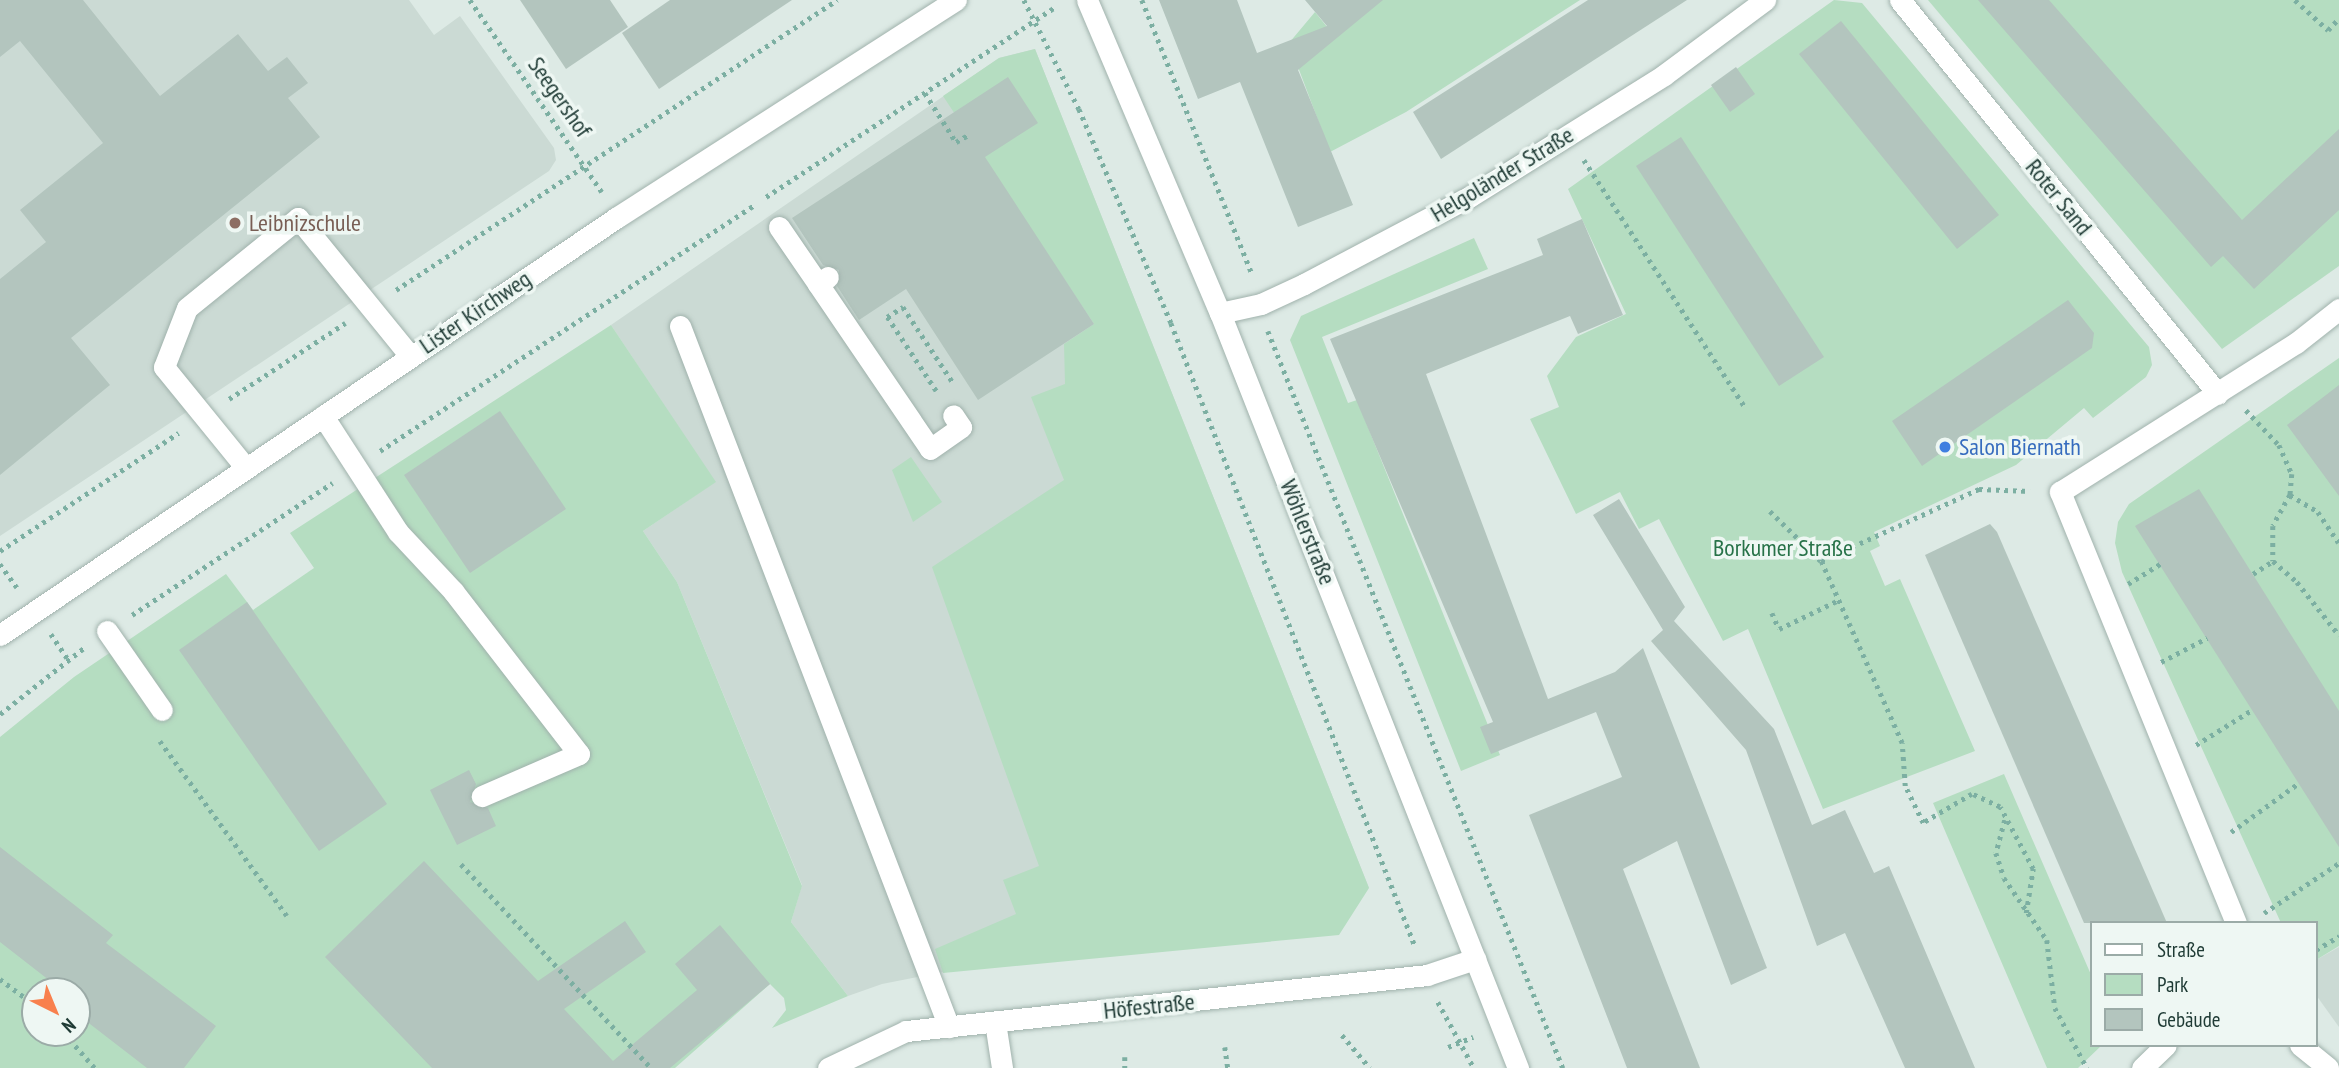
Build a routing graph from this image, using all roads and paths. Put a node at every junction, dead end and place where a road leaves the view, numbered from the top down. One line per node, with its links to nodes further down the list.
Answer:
1 (470, 0): 16 (path, Seegershof)
2 (837, 0): 16 (path)
3 (956, 0): 17 (street, Lister Kirchweg)
4 (1024, 0): 12 (path)
5 (1066, 0): 12 (path)
6 (1087, 0): 22 (street, Wöhlerstraße)
7 (1142, 0): 19 (path)
8 (1765, 0): 15 (street, Helgoländer Straße)
9 (1900, 0): 25 (street, Roter Sand)
10 (2295, 0): 11 (path)
11 (2339, 18)
12 (1032, 23): 13 (path); 66 (path)
13 (925, 93): 14 (path); 31 (path)
14 (968, 135)
15 (1567, 135): 19 (street, Helgoländer Straße); 27 (path)
16 (587, 164): 17 (path, Seegershof); 20 (path)
17 (616, 218): 24 (street, Lister Kirchweg)
18 (779, 227): 29 (street)
19 (1261, 304): 22 (street, Helgoländer Straße); 86 (path)
20 (370, 307): 24 (street); 30 (path); 30 (street)
21 (2339, 309): 25 (street)
22 (1220, 313): 65 (street, Wöhlerstraße)
23 (680, 326): 70 (street)
24 (410, 356): 28 (street, Lister Kirchweg)
25 (2222, 391): 33 (street); 34 (path)
26 (962, 395): 29 (path)
27 (1744, 405)
28 (323, 415): 31 (street); 32 (street, Lister Kirchweg)
29 (953, 415)
30 (204, 416): 32 (street); 37 (path)
31 (356, 467): 43 (path); 54 (street)
32 (246, 468): 44 (street, Lister Kirchweg)
33 (2060, 492): 38 (path); 47 (street)
34 (2290, 495): 36 (path); 39 (path)
35 (1770, 511): 38 (path)
36 (2339, 543)
37 (0, 551)
38 (1821, 561): 41 (path)
39 (2273, 561): 40 (path); 45 (path)
40 (2253, 574)
41 (1839, 600): 42 (path); 55 (path)
42 (1772, 613)
43 (107, 631): 48 (street); 50 (path)
44 (0, 635)
45 (2339, 635)
46 (2207, 638): 47 (path)
47 (2136, 676): 52 (street)
48 (162, 710)
49 (2252, 710): 52 (path)
50 (0, 714)
51 (156, 734): 61 (path)
52 (2170, 761): 56 (street)
53 (2299, 783): 56 (path)
54 (482, 796)
55 (2005, 820): 59 (path); 59 (path)
56 (2206, 850): 62 (street)
57 (2339, 863): 60 (path)
58 (461, 864): 78 (path)
59 (2026, 913): 87 (path)
60 (2261, 915)
61 (287, 916)
62 (2235, 921)
63 (2339, 936): 64 (path)
64 (2318, 949)
65 (1475, 959): 66 (street, Höfestraße); 85 (street, Wöhlerstraße)
66 (1427, 975): 69 (street, Höfestraße); 84 (path)
67 (0, 979): 68 (path)
68 (21, 995)
69 (995, 1022): 70 (street, Höfestraße); 80 (street)
70 (949, 1027): 79 (street, Höfestraße)
71 (1342, 1035): 83 (path)
72 (76, 1047): 77 (path)
73 (1225, 1047): 82 (path)
74 (2164, 1047): 88 (street)
75 (2302, 1047): 89 (street)
76 (1125, 1057): 81 (path)
77 (95, 1068)
78 (652, 1068)
79 (828, 1068)
80 (1002, 1068)
81 (1125, 1068)
82 (1228, 1068)
83 (1370, 1068)
84 (1474, 1068)
85 (1518, 1068)
86 (1563, 1068)
87 (2087, 1068)
88 (2141, 1068)
89 (2328, 1068)

